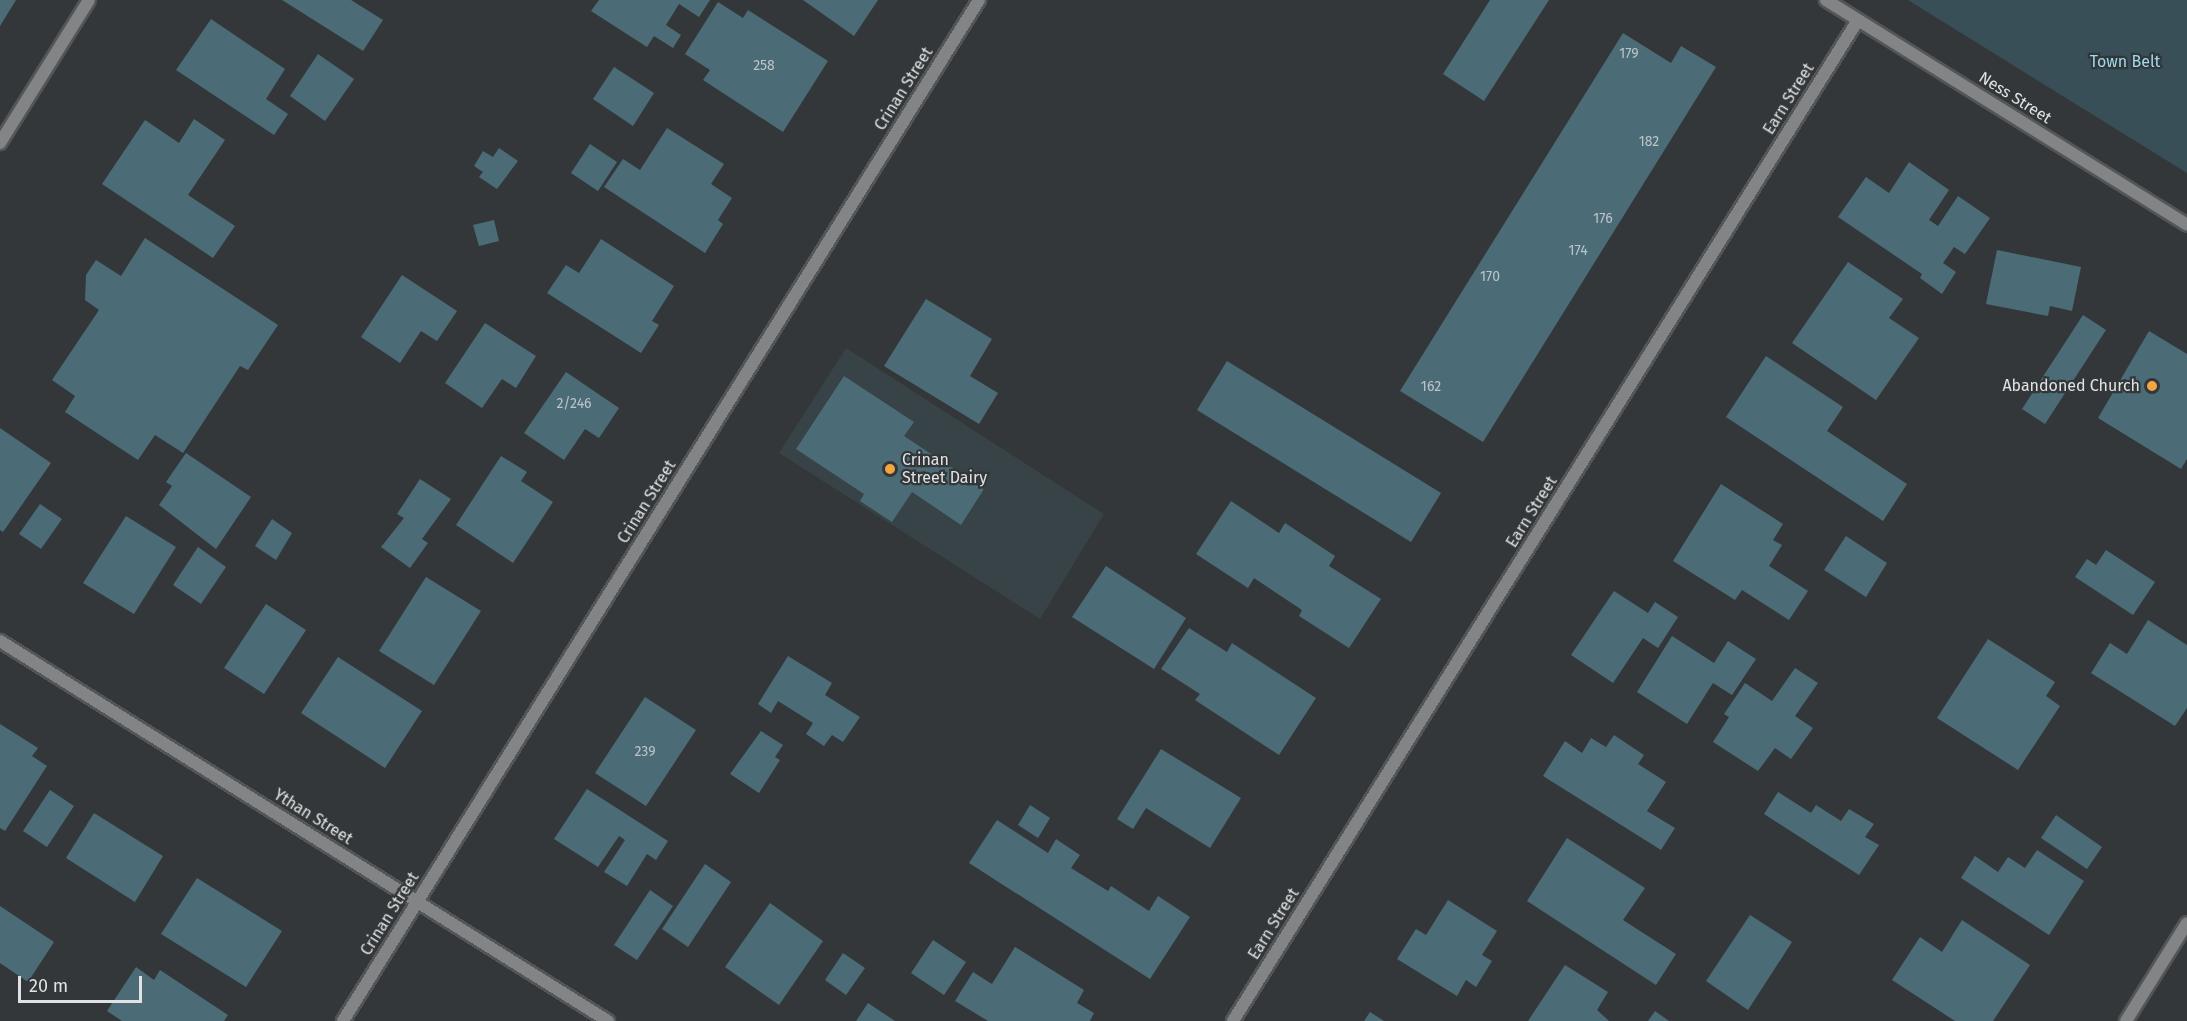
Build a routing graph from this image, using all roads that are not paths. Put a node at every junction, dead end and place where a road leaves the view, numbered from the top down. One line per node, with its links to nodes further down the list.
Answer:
1 (90, 0): 5 (street)
2 (979, 0): 8 (street, Crinan Street)
3 (1826, 0): 4 (street, Ness Street)
4 (1858, 20): 6 (street, Ness Street); 12 (street, Earn Street)
5 (0, 143)
6 (2187, 225)
7 (0, 641): 8 (street, Ythan Street)
8 (418, 901): 10 (street, Crinan Street); 11 (street, Ythan Street)
9 (2187, 923): 13 (street)
10 (343, 1021)
11 (608, 1021)
12 (1233, 1021)
13 (2126, 1021)

